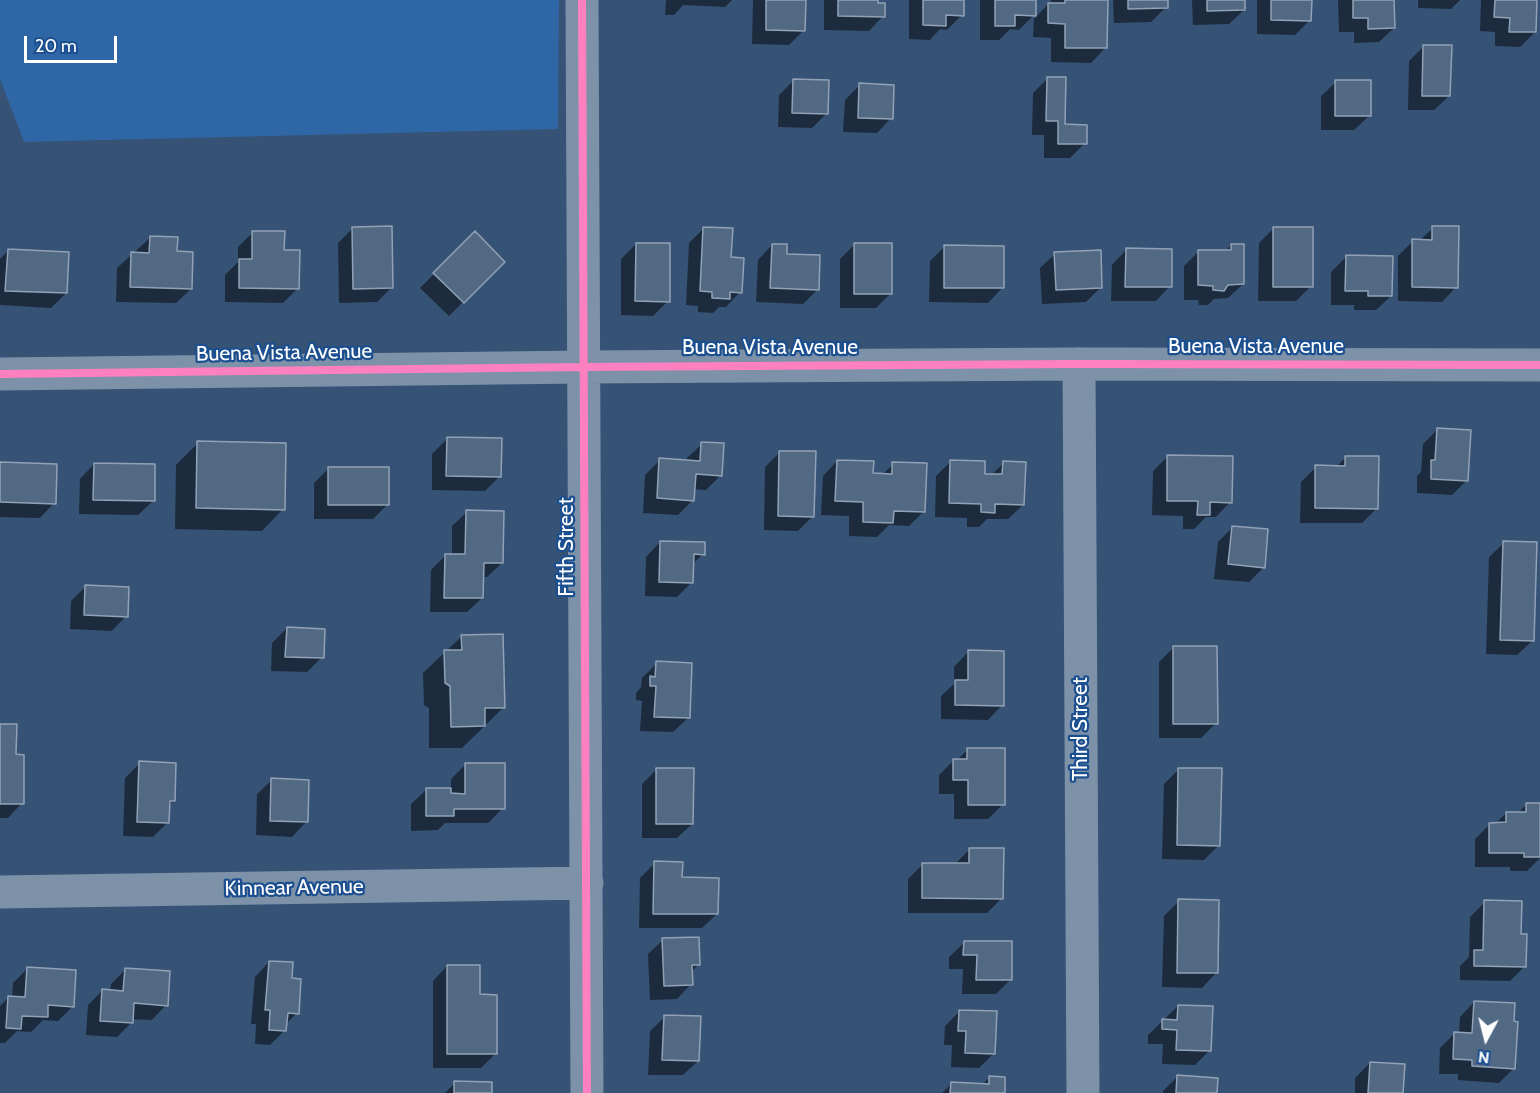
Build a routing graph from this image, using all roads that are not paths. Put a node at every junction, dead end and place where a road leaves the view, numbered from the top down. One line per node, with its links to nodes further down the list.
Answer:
1 (582, 0): 4 (street, Fifth Street)
2 (1079, 364): 3 (street, Buena Vista Avenue); 4 (street, Buena Vista Avenue); 9 (street, Third Street)
3 (1540, 365)
4 (583, 367): 5 (street, Buena Vista Avenue); 6 (street, Fifth Street)
5 (0, 374)
6 (587, 884): 7 (street, Kinnear Avenue); 8 (street, Fifth Street)
7 (0, 892)
8 (587, 1093)
9 (1083, 1093)

